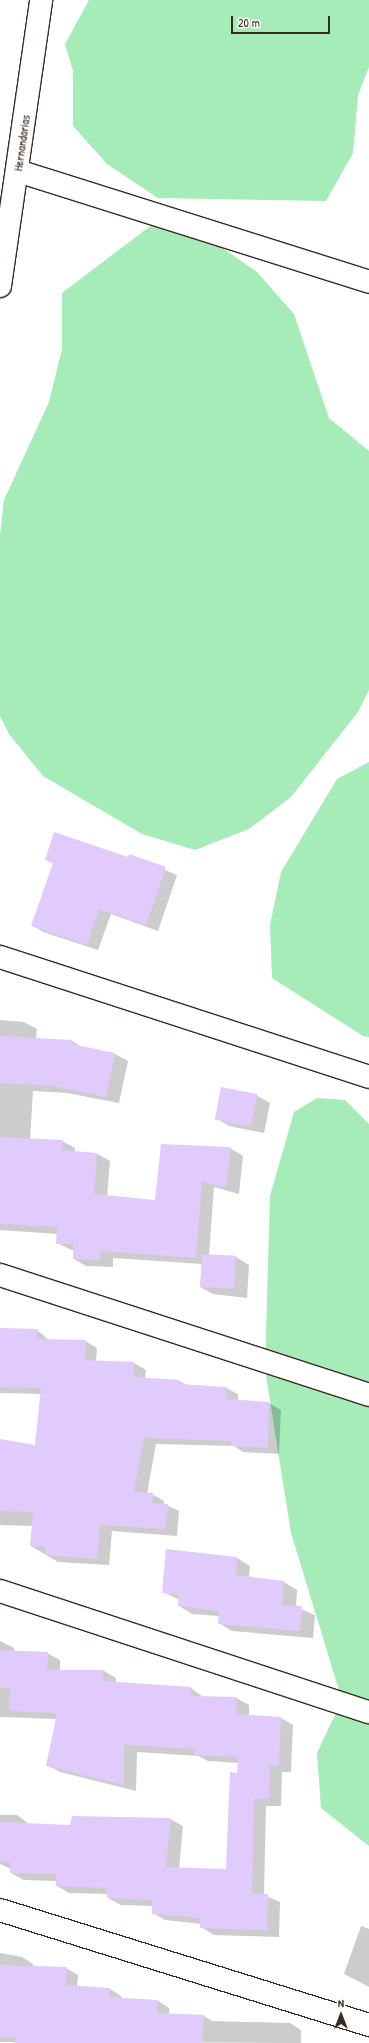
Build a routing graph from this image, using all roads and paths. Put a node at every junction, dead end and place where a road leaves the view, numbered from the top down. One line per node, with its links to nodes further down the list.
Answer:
1 (41, 0): 2 (street, Hernandarias)
2 (18, 171): 3 (street); 4 (street, Hernandarias)
3 (369, 282)
4 (0, 286)
5 (0, 957): 6 (street)
6 (369, 1077)
7 (0, 1275): 8 (street)
8 (369, 1395)
9 (0, 1591): 10 (street)
10 (369, 1712)
11 (0, 1910): 12 (street)
12 (369, 2025)

